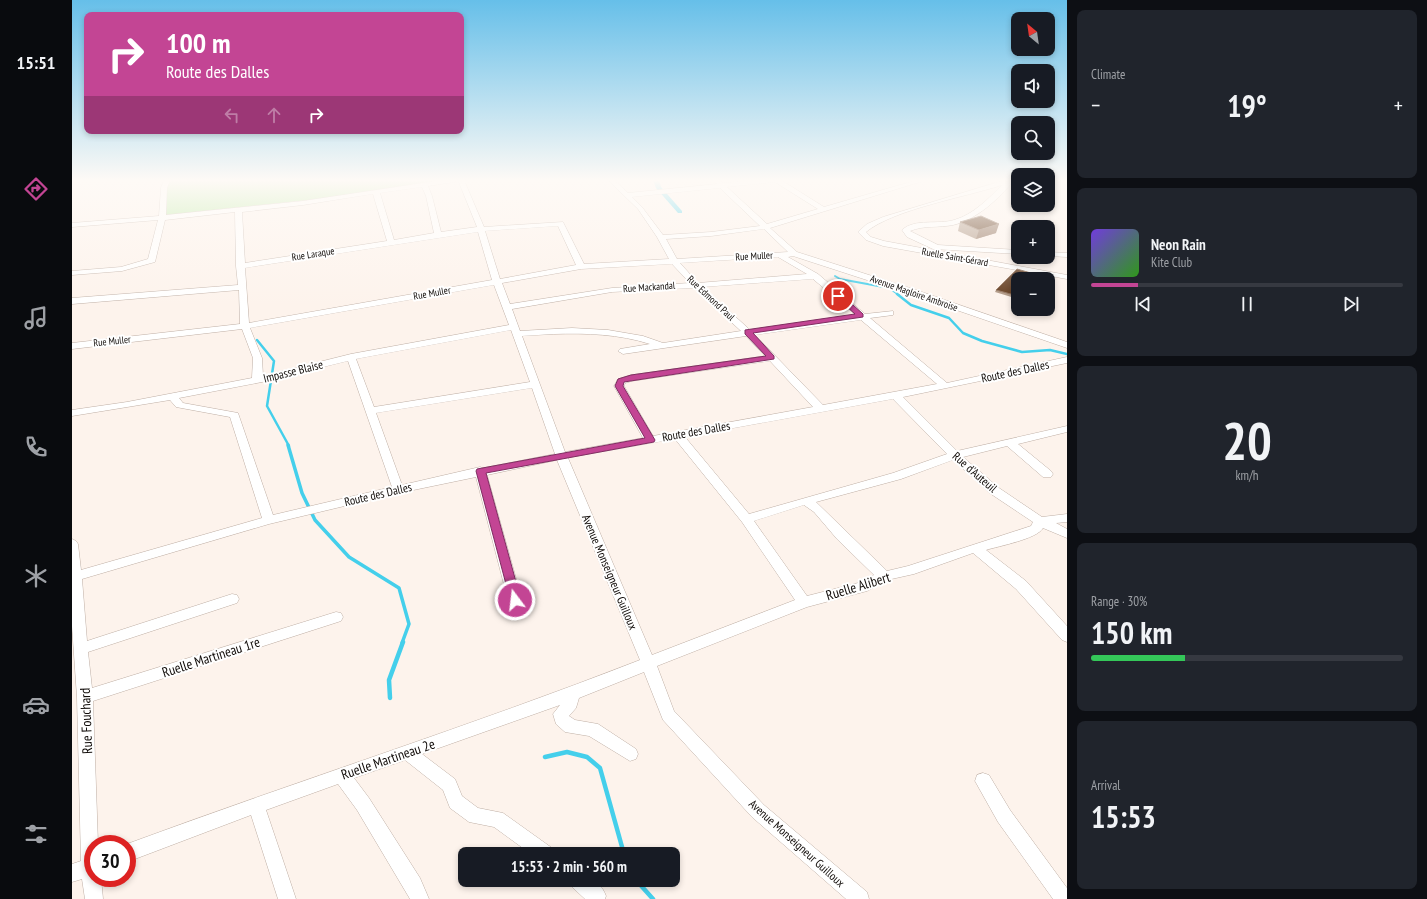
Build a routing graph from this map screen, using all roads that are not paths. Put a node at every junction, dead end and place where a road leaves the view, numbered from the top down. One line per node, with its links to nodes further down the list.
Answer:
1 (111, 222): 12 (street)
2 (161, 222): 28 (street)
3 (238, 222): 26 (street)
4 (385, 222): 17 (street)
5 (435, 222): 15 (street)
6 (478, 222): 14 (street, Avenue Monseigneur Guilloux)
7 (651, 222): 16 (street, Rue Edmond Paul)
8 (760, 222): 13 (street, Avenue Magloire Ambroise)
9 (781, 222): 13 (street)
10 (880, 222): 18 (street, Ruelle Saint-Gérard)
11 (956, 222): 19 (street)
12 (72, 225)
13 (765, 227): 16 (street); 21 (street, Avenue Magloire Ambroise)
14 (481, 229): 15 (street, Rue Laraque); 27 (street, Rue Laraque); 31 (street, Avenue Monseigneur Guilloux)
15 (438, 235): 17 (street, Rue Laraque)
16 (662, 237): 25 (street, Rue Edmond Paul)
17 (391, 242): 26 (street, Rue Laraque)
18 (887, 244): 19 (street); 30 (street, Ruelle Saint-Gérard)
19 (936, 248): 20 (street)
20 (1011, 252)
21 (794, 254): 23 (street, Rue Muller); 43 (street, Avenue Magloire Ambroise)
22 (1055, 254): 24 (street)
23 (780, 255): 25 (street, Rue Muller); 29 (street)
24 (1067, 255)
25 (674, 261): 27 (street, Rue Muller); 32 (street, Rue Edmond Paul)
26 (240, 266): 34 (street)
27 (581, 267): 31 (street, Rue Muller)
28 (72, 273)
29 (815, 276): 32 (street, Rue Mackandal); 38 (street)
30 (1063, 276): 33 (street)
31 (497, 282): 36 (street, Avenue Monseigneur Guilloux); 39 (street, Rue Muller)
32 (695, 284): 36 (street, Rue Mackandal); 41 (street, Rue Edmond Paul)
33 (1067, 286)
34 (242, 287): 35 (street); 39 (street)
35 (72, 301)
36 (508, 307): 40 (street, Avenue Monseigneur Guilloux)
37 (890, 313): 38 (street)
38 (861, 316): 41 (street); 51 (street)
39 (245, 326): 44 (street, Rue Muller); 49 (street)
40 (516, 330): 42 (street, Impasse Blaise); 46 (street, Impasse Blaise); 50 (street, Avenue Monseigneur Guilloux)
41 (747, 332): 42 (street); 47 (street, Rue Edmond Paul)
42 (661, 345): 45 (street)
43 (1067, 345)
44 (72, 346)
45 (623, 351)
46 (351, 357): 49 (street, Impasse Blaise); 55 (street)
47 (772, 358): 54 (street, Rue Edmond Paul); 59 (street)
48 (1066, 360): 51 (street, Route des Dalles)
49 (258, 380): 53 (street, Impasse Blaise)
50 (536, 384): 55 (street); 62 (street, Avenue Monseigneur Guilloux)
51 (945, 386): 52 (street, Route des Dalles)
52 (895, 395): 54 (street, Route des Dalles); 61 (street, Rue d'Auteuil)
53 (172, 396): 56 (street, Impasse Blaise); 69 (street)
54 (820, 408): 58 (street, Route des Dalles)
55 (370, 411): 65 (street)
56 (72, 413)
57 (1067, 429): 60 (street)
58 (678, 435): 59 (street, Route des Dalles); 68 (street)
59 (650, 440): 62 (street, Route des Dalles)
60 (1010, 443): 61 (street); 64 (street)
61 (955, 455): 66 (street); 70 (street, Rue d'Auteuil)
62 (561, 456): 63 (street, Route des Dalles); 82 (street, Avenue Monseigneur Guilloux)
63 (480, 471): 65 (street, Route des Dalles); 77 (street)
64 (1047, 474)
65 (399, 489): 69 (street, Route des Dalles)
66 (804, 501): 68 (street); 74 (street)
67 (1067, 518): 70 (street)
68 (746, 519): 78 (street)
69 (269, 520): 75 (street, Route des Dalles)
70 (1040, 520): 71 (street, Rue d'Auteuil); 73 (street, Ruelle Alibert)
71 (1067, 534)
72 (72, 544): 75 (street, Rue Fouchard)
73 (974, 548): 74 (street, Ruelle Alibert); 80 (street)
74 (884, 576): 78 (street, Ruelle Alibert)
75 (74, 577): 81 (street, Rue Fouchard)
76 (232, 599): 81 (street)
77 (515, 600)
78 (804, 602): 82 (street, Ruelle Alibert)
79 (336, 617): 84 (street, Ruelle Martineau 1re)
80 (1067, 636)
81 (82, 649): 84 (street, Rue Fouchard)
82 (648, 662): 83 (street, Ruelle Martineau 2e); 101 (street, Avenue Monseigneur Guilloux)
83 (571, 694): 85 (street, Ruelle Martineau 2e); 86 (street)
84 (85, 697): 90 (street, Rue Fouchard)
85 (407, 752): 87 (street, Ruelle Martineau 2e); 91 (street)
86 (630, 754)
87 (342, 775): 89 (street, Ruelle Martineau 2e); 99 (street)
88 (983, 781): 102 (street)
89 (256, 804): 92 (street, Ruelle Martineau 2e); 98 (street)
90 (91, 835)
91 (536, 847)
92 (136, 850)
93 (84, 869): 94 (street)
94 (72, 874)
95 (93, 887): 97 (street, Rue Fouchard)
96 (586, 887): 100 (street)
97 (94, 899)
98 (288, 899)
99 (420, 899)
100 (594, 899)
101 (860, 899)
102 (1064, 899)

